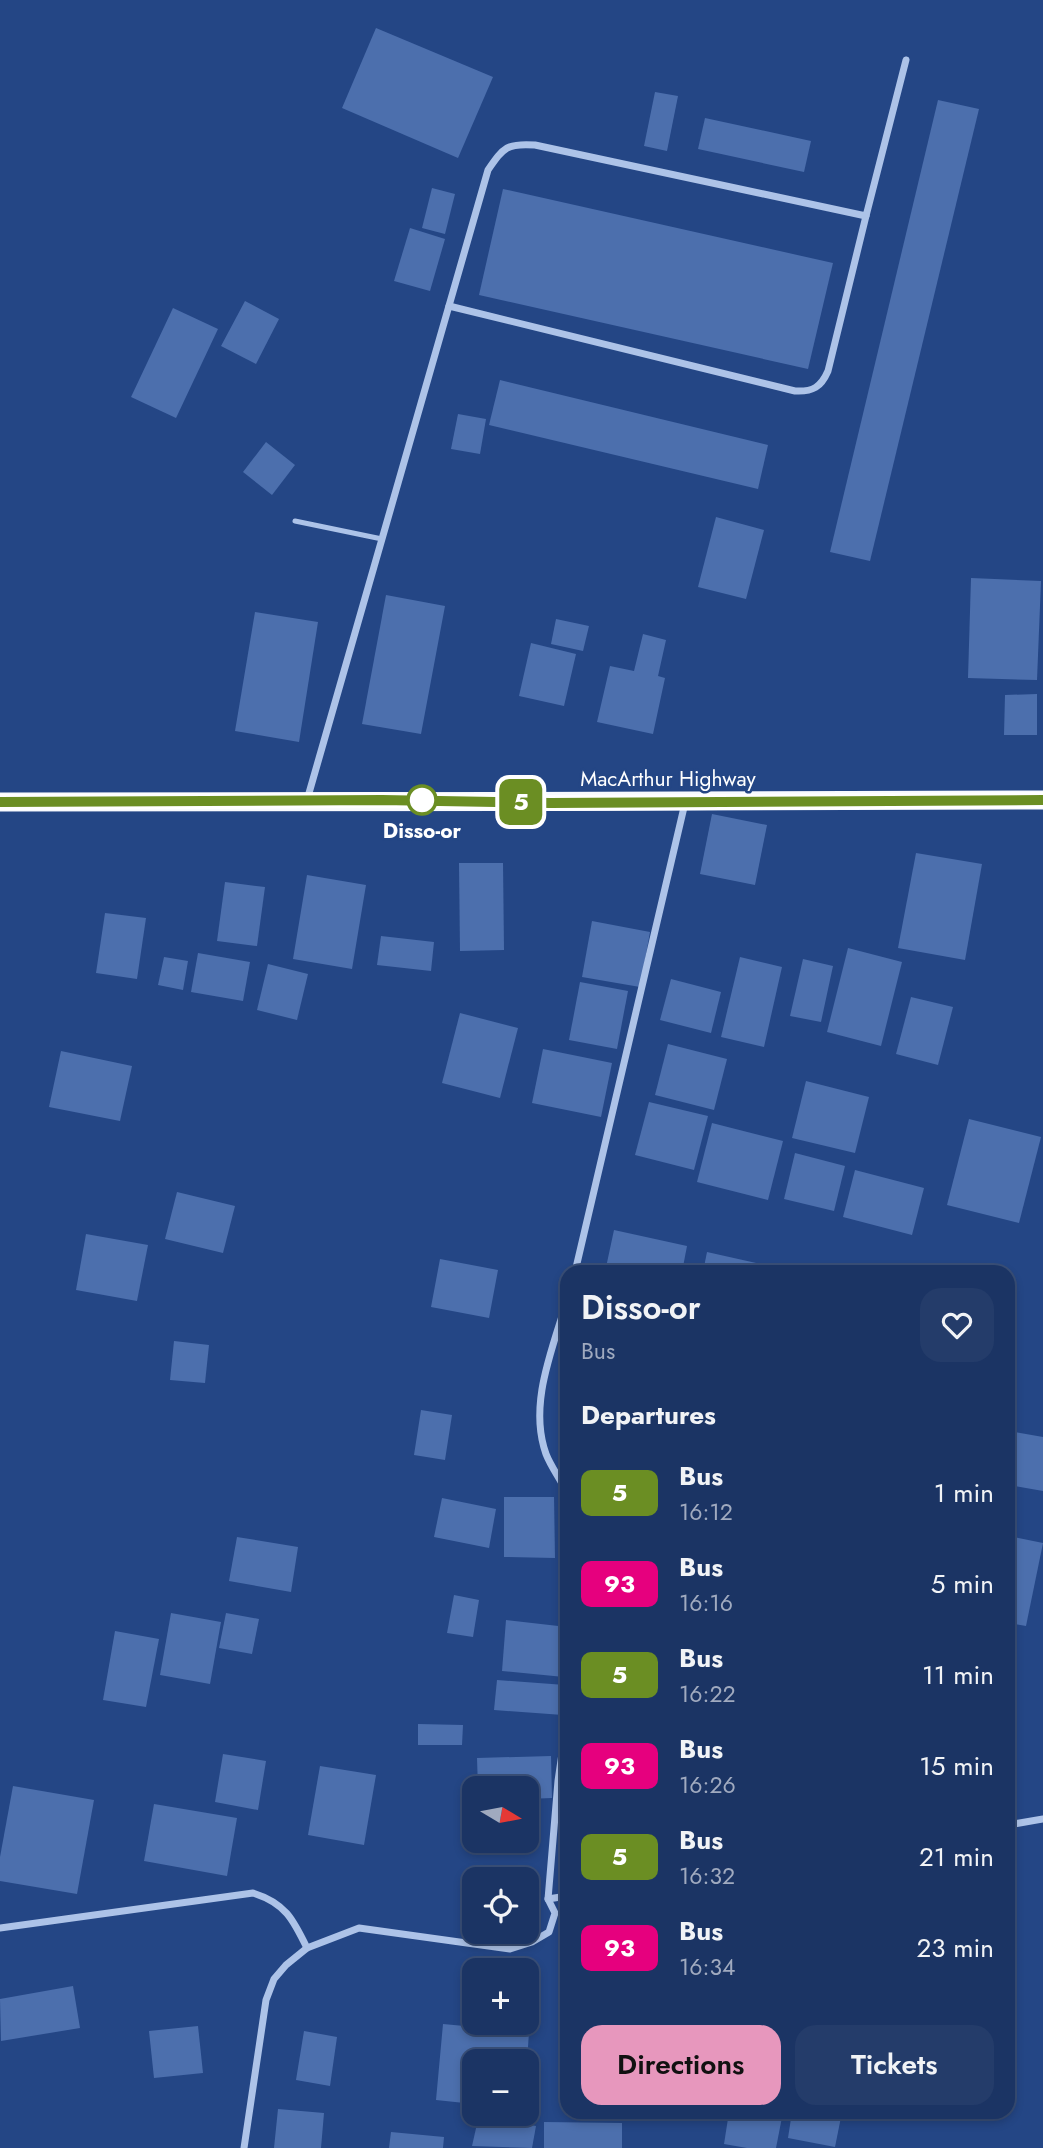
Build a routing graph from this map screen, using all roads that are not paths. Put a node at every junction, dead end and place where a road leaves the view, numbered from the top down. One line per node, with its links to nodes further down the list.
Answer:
1 (906, 60): 2 (street)
2 (866, 216): 3 (street); 3 (street)
3 (449, 306): 5 (street)
4 (295, 521): 5 (lane)
5 (382, 538): 7 (street)
6 (1043, 800): 9 (highway, MacArthur Highway)
7 (307, 801): 8 (highway, MacArthur Highway); 9 (highway, MacArthur Highway)
8 (0, 802)
9 (685, 802): 10 (street)
10 (577, 1265)
11 (560, 1323): 12 (street)
12 (560, 1480)
13 (560, 1767): 17 (street)
14 (1043, 1819): 15 (street)
15 (1015, 1824)
16 (560, 1897): 17 (street)
17 (548, 1899): 19 (street)
18 (0, 1928): 19 (street)
19 (307, 1948): 20 (street)
20 (244, 2148)

